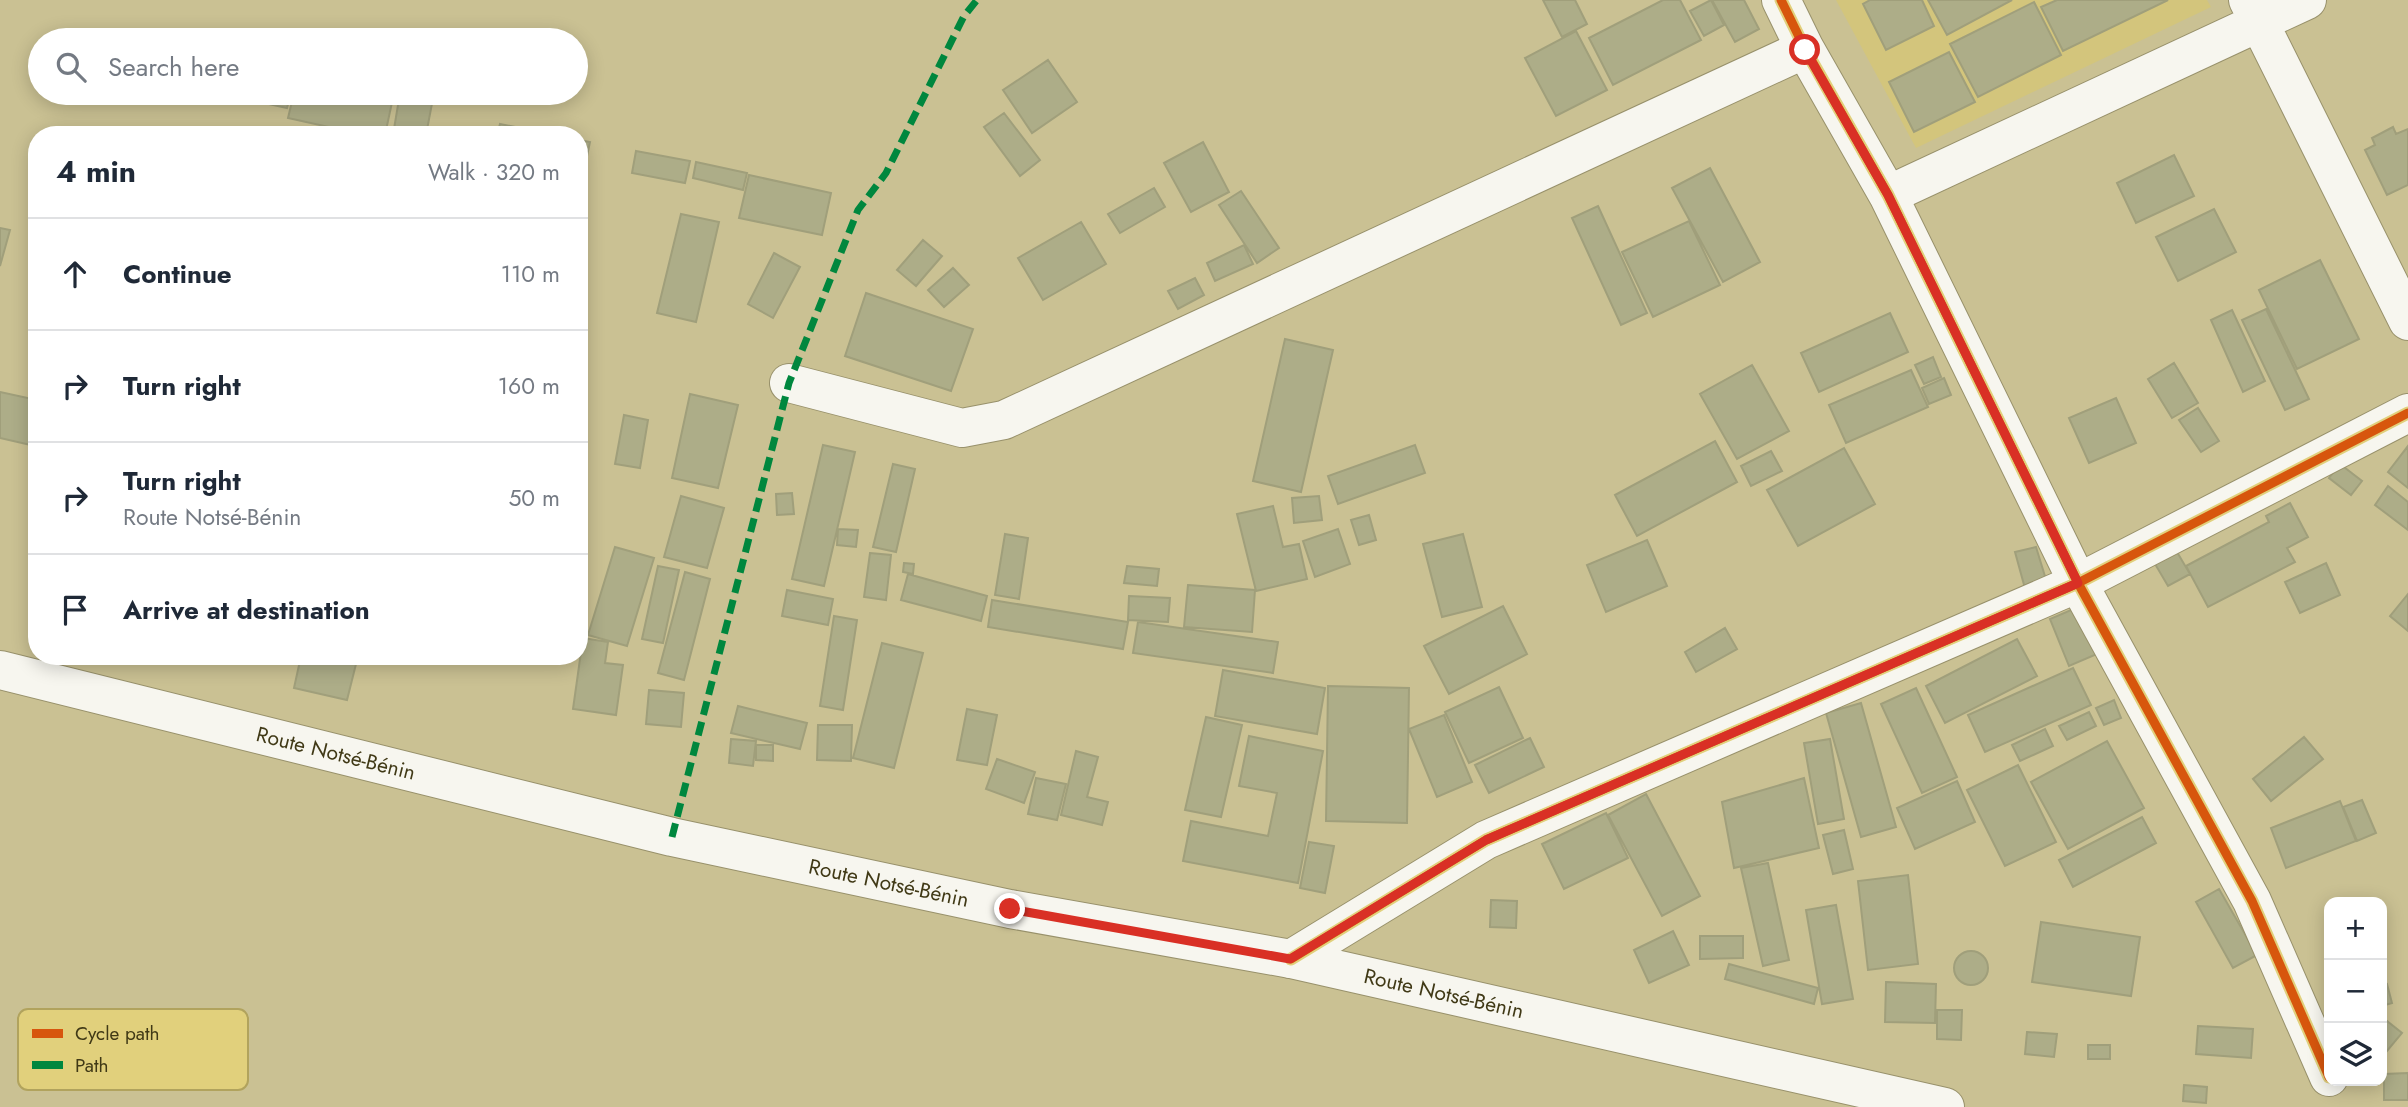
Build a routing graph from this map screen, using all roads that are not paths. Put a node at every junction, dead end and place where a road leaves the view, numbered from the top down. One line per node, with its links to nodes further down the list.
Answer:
1 (1781, 0): 4 (street)
2 (2307, 0): 3 (street)
3 (2253, 12): 5 (street); 6 (street)
4 (1805, 50): 5 (street); 7 (street)
5 (1888, 195): 9 (street)
6 (2408, 321)
7 (789, 383)
8 (2408, 413): 9 (street)
9 (2078, 583): 11 (street); 12 (street)
10 (0, 670): 11 (street, Route Notsé-Bénin)
11 (1290, 959): 14 (street, Route Notsé-Bénin)
12 (2324, 1065)
13 (2333, 1086): 15 (street)
14 (1945, 1107)
15 (2342, 1107)

